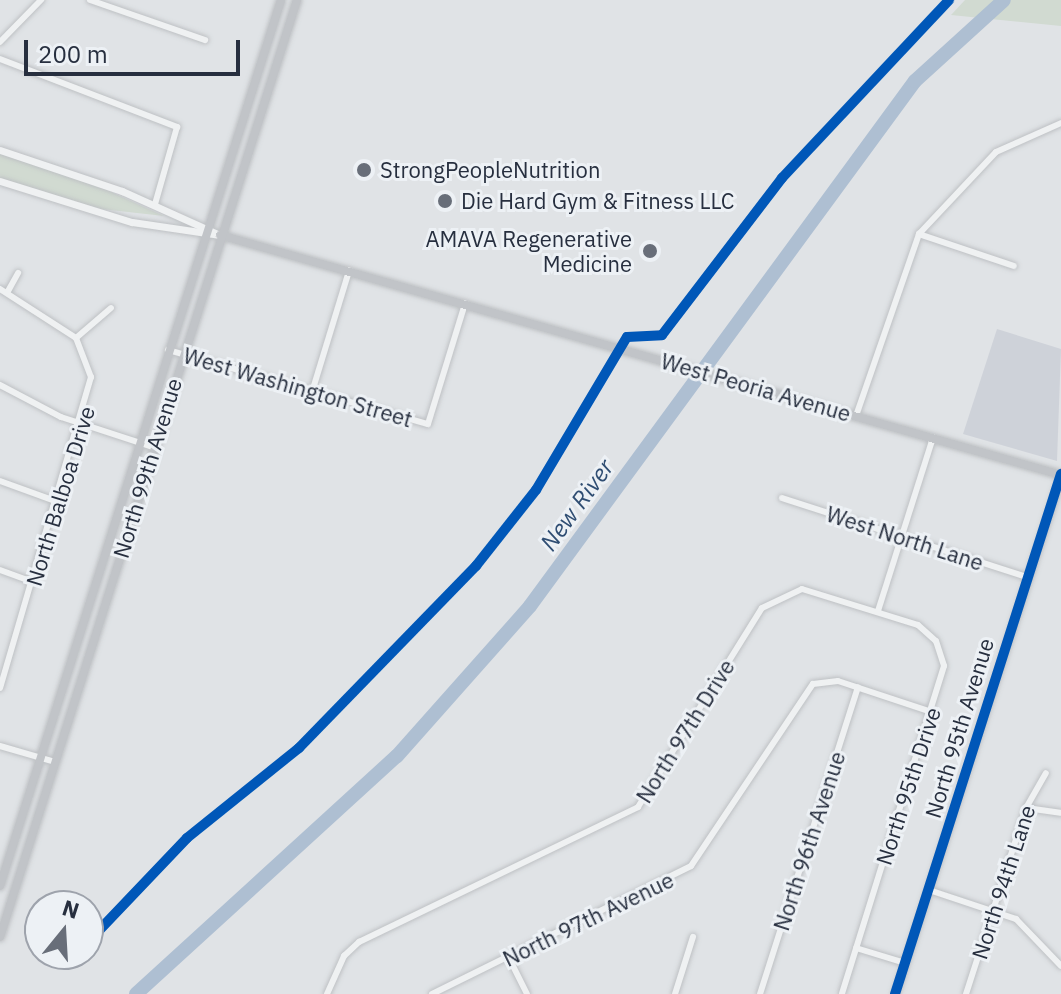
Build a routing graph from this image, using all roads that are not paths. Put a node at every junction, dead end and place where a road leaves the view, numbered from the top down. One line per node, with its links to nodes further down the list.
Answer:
1 (41, 0): 6 (street)
2 (90, 0): 5 (street)
3 (281, 0): 8 (main road, North 99th Avenue)
4 (297, 0): 9 (main road, North 99th Avenue)
5 (205, 40)
6 (0, 42)
7 (0, 59): 13 (street)
8 (255, 79): 9 (main road); 14 (main road, North 99th Avenue)
9 (270, 84): 16 (main road, North 99th Avenue)
10 (1061, 123): 15 (street)
11 (0, 150): 13 (street, West Peoria Avenue)
12 (0, 181): 17 (street, West Peoria Avenue)
13 (155, 204): 14 (street, West Peoria Avenue)
14 (207, 225): 16 (street, West Peoria Avenue); 17 (main road, North 99th Avenue)
15 (919, 234): 18 (street); 29 (street)
16 (220, 235): 17 (street, West Peoria Avenue); 19 (main road, West Peoria Avenue); 26 (main road, North 99th Avenue)
17 (204, 236): 25 (main road, North 99th Avenue)
18 (1014, 266)
19 (349, 271): 22 (main road, West Peoria Avenue); 28 (street)
20 (18, 273): 21 (street)
21 (4, 291): 24 (street)
22 (465, 304): 28 (street, West Washington Street); 29 (main road, West Peoria Avenue)
23 (111, 308): 24 (street)
24 (76, 338): 30 (street, North Balboa Drive)
25 (168, 350): 26 (street, West Washington Street); 32 (main road, North 99th Avenue)
26 (183, 354): 28 (street, West Washington Street); 33 (main road, North 99th Avenue)
27 (0, 385): 30 (street)
28 (312, 392)
29 (856, 416): 31 (main road, West Peoria Avenue)
30 (82, 424): 32 (street); 37 (street, North Balboa Drive)
31 (933, 438): 34 (main road, West Peoria Avenue); 38 (street)
32 (138, 442): 33 (street); 43 (main road, North 99th Avenue)
33 (153, 447): 44 (main road, North 99th Avenue)
34 (1061, 475): 40 (street, North 95th Avenue)
35 (0, 481): 37 (street)
36 (782, 498): 38 (street, West North Lane)
37 (58, 502): 41 (street, North Balboa Drive)
38 (902, 537): 40 (street, West North Lane); 42 (street)
39 (0, 570): 41 (street)
40 (1027, 577): 57 (street, North 95th Avenue)
41 (33, 582): 46 (street, North Balboa Drive)
42 (878, 611): 49 (street, North 95th Drive); 65 (street, North 97th Drive)
43 (82, 624): 44 (main road); 51 (main road, North 99th Avenue)
44 (97, 628): 52 (main road, North 99th Avenue)
45 (0, 659): 46 (street)
46 (8, 661): 48 (street, North Balboa Drive)
47 (858, 687): 49 (street, North 97th Avenue); 62 (street, North 97th Avenue); 69 (street, North 96th Avenue)
48 (0, 688)
49 (932, 712): 61 (street, North 95th Drive)
50 (0, 746): 51 (street)
51 (40, 758): 52 (street); 56 (main road, North 99th Avenue)
52 (55, 762): 59 (main road, North 99th Avenue)
53 (1046, 773): 54 (street, North 94th Lane)
54 (1026, 808): 55 (street); 58 (street, North 94th Lane)
55 (1061, 813)
56 (0, 886)
57 (929, 890): 58 (street); 63 (street, North 95th Avenue)
58 (993, 911): 64 (street); 72 (street, North 94th Lane)
59 (0, 937)
60 (693, 937): 68 (street)
61 (856, 948): 63 (street); 70 (street, North 95th Drive)
62 (509, 958): 66 (street, North 97th Avenue); 67 (street)
63 (905, 963): 71 (street, North 95th Avenue)
64 (1061, 966)
65 (327, 994)
66 (432, 994)
67 (527, 994)
68 (675, 994)
69 (760, 994)
70 (842, 994)
71 (895, 994)
72 (966, 994)

